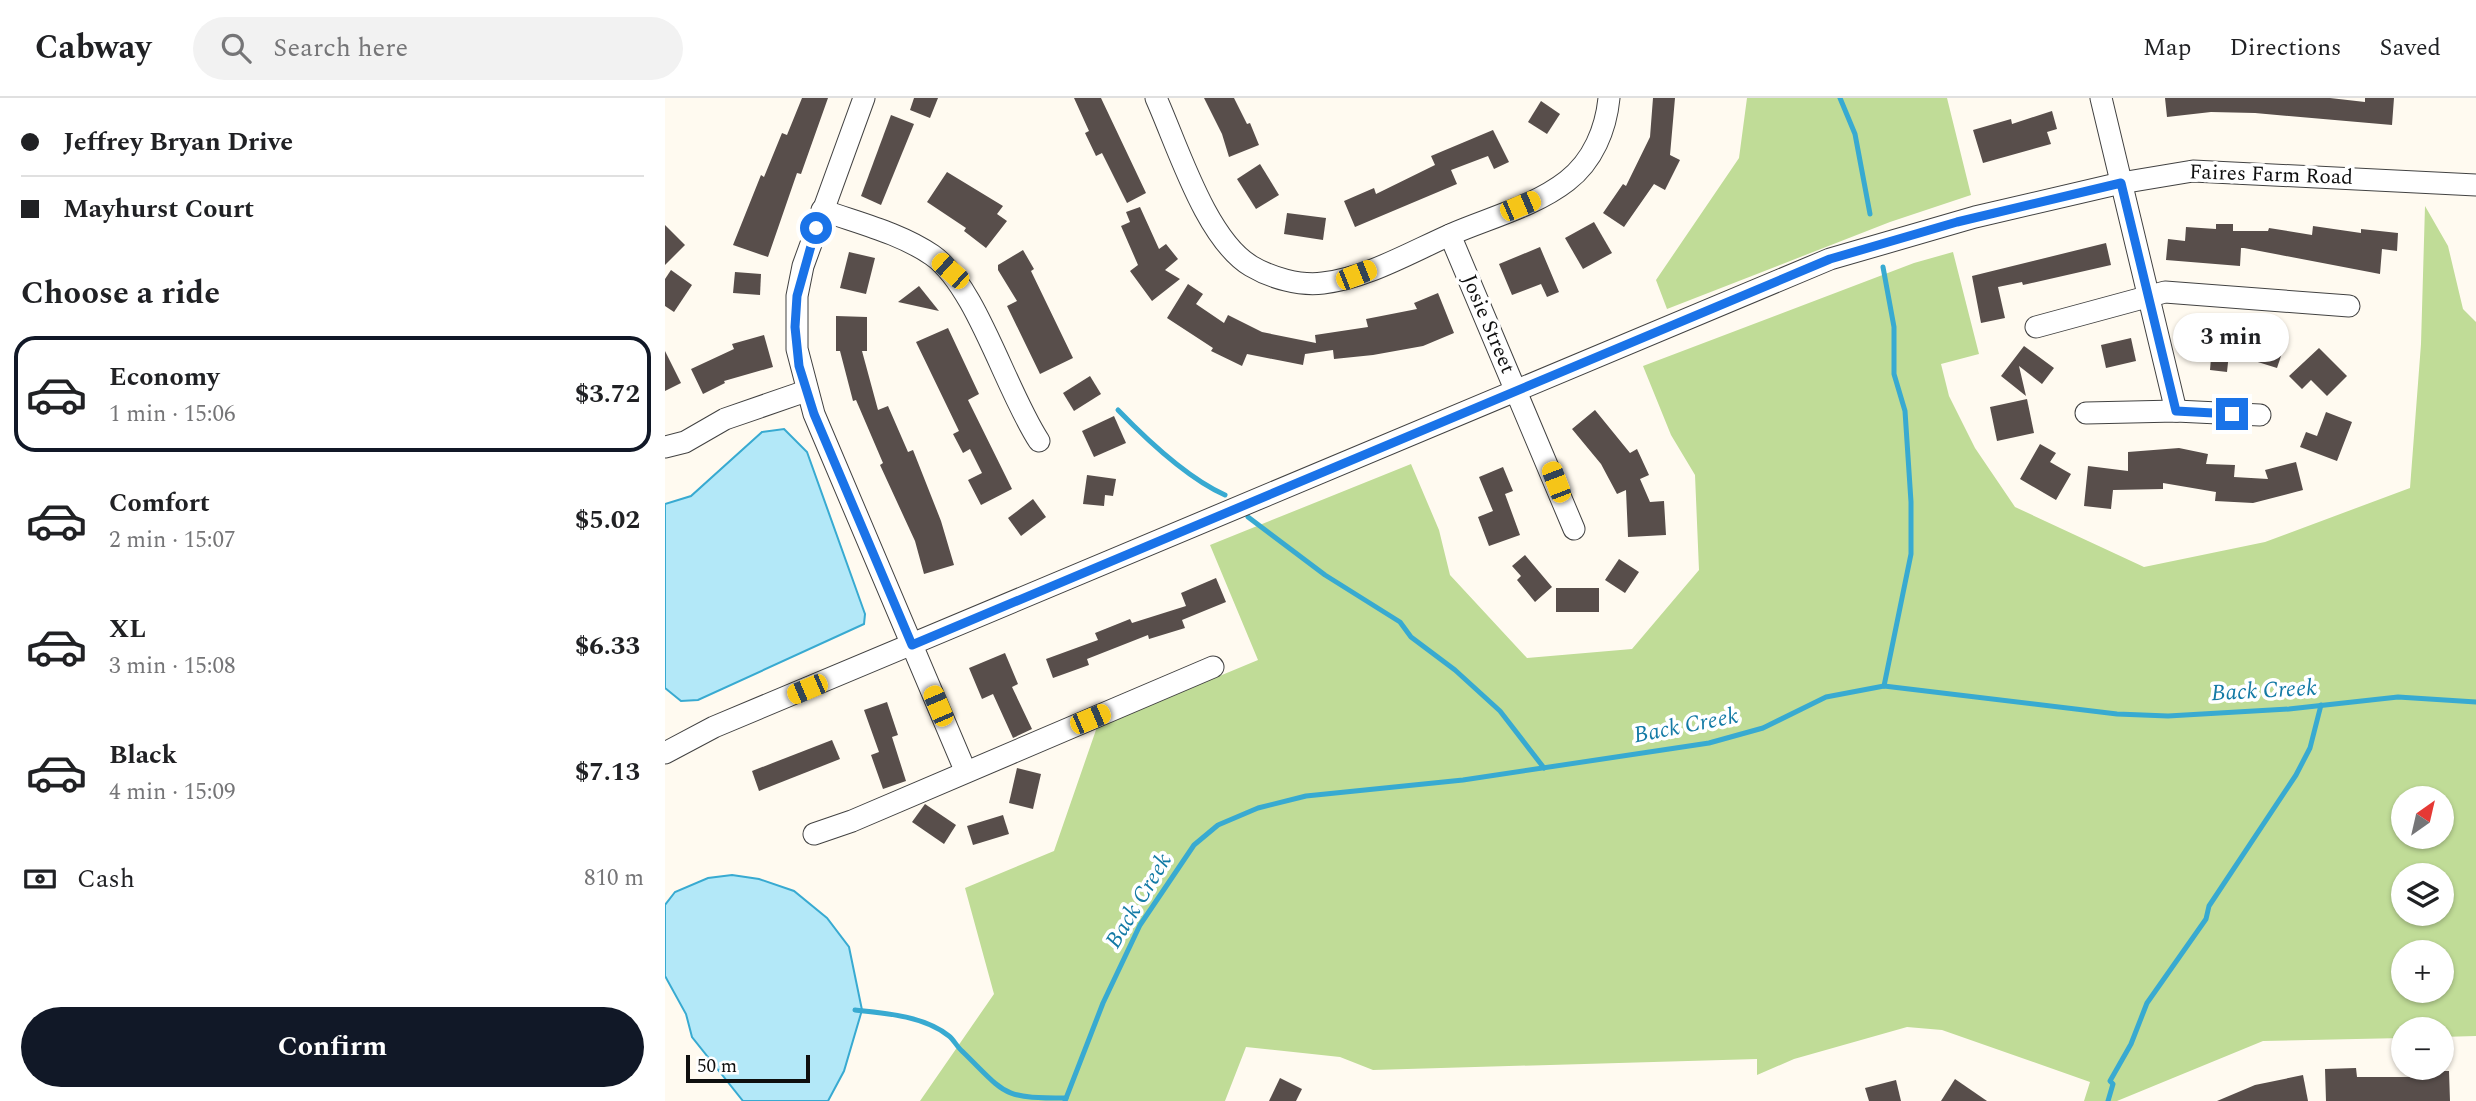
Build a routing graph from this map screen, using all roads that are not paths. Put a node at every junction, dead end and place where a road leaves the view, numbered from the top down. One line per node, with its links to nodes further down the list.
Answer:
1 (864, 98): 7 (street)
2 (1156, 98): 8 (street)
3 (1609, 98): 8 (street)
4 (2101, 98): 5 (street)
5 (2121, 183): 6 (street, Faires Farm Road); 9 (street); 13 (street, Faires Farm Road)
6 (2476, 185)
7 (822, 209): 12 (street); 17 (street)
8 (1450, 235): 13 (street, Josie Street)
9 (2148, 296): 10 (street); 11 (street); 14 (street)
10 (2349, 306)
11 (2036, 327)
12 (806, 391): 18 (street); 20 (street)
13 (1516, 391): 19 (street, Josie Street); 20 (street, Faires Farm Road)
14 (2176, 411): 15 (street); 16 (street)
15 (2086, 413)
16 (2260, 415)
17 (1039, 440)
18 (666, 447)
19 (1574, 529)
20 (912, 645): 22 (street, Faires Farm Road); 23 (street)
21 (1213, 667): 23 (street)
22 (665, 751)
23 (965, 770): 24 (street)
24 (814, 834)

